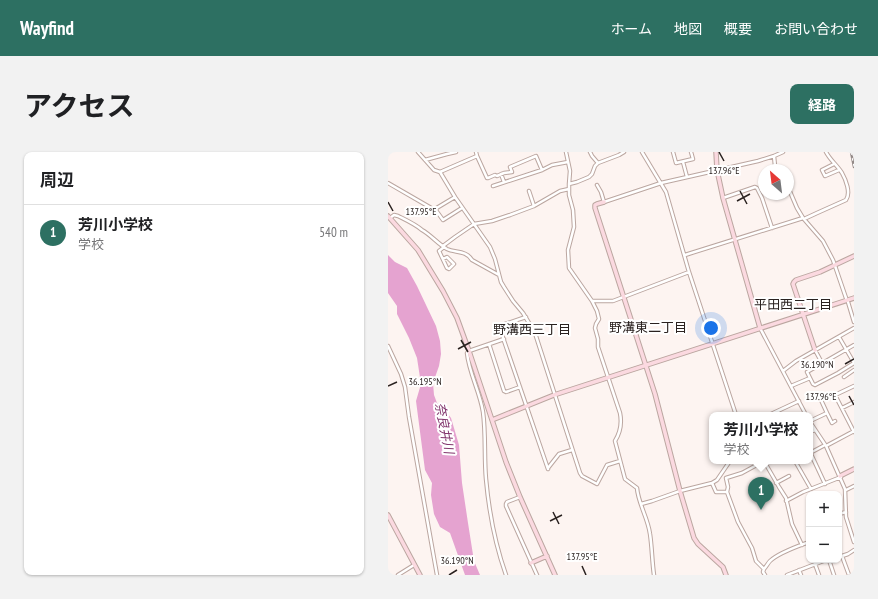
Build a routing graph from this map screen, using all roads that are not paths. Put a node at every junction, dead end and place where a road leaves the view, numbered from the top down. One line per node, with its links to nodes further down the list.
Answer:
1 (418, 152): 15 (street)
2 (456, 152): 15 (street)
3 (476, 152): 13 (street)
4 (566, 152): 16 (street)
5 (590, 152): 18 (street)
6 (624, 152): 18 (street)
7 (642, 152): 29 (street)
8 (673, 152): 17 (street)
9 (692, 152): 17 (street)
10 (716, 152): 22 (street)
11 (781, 152): 14 (street)
12 (826, 152): 20 (street)
13 (477, 156): 24 (street); 25 (street)
14 (774, 156): 19 (street); 22 (street)
15 (425, 160): 24 (street)
16 (568, 162): 21 (street); 30 (street)
17 (683, 162): 26 (street)
18 (598, 163): 30 (street)
19 (775, 164)
20 (834, 164): 23 (street); 23 (street)
21 (542, 170): 25 (street); 27 (street)
22 (717, 170): 26 (street); 38 (street)
23 (839, 170): 36 (street)
24 (440, 172): 37 (street)
25 (501, 174): 27 (street)
26 (687, 177): 29 (street)
27 (504, 182): 32 (street)
28 (388, 183): 43 (street)
29 (661, 183): 40 (street); 50 (street)
30 (569, 184): 33 (street)
31 (597, 185): 40 (street)
32 (492, 186)
33 (569, 189): 41 (street); 59 (street)
34 (529, 191): 41 (street)
35 (854, 192): 36 (street)
36 (848, 193): 45 (street)
37 (455, 197): 42 (street); 43 (street)
38 (723, 198): 47 (street); 48 (street)
39 (794, 200): 45 (street)
40 (604, 202): 56 (street)
41 (534, 206): 46 (street)
42 (462, 208): 43 (street); 46 (street)
43 (435, 209)
44 (389, 217): 49 (street); 74 (street)
45 (804, 218): 47 (street); 53 (street)
46 (474, 224): 49 (street); 55 (street)
47 (772, 228): 48 (street)
48 (735, 240): 50 (street); 64 (street)
49 (443, 246): 52 (street); 55 (street)
50 (684, 255): 54 (street)
51 (854, 256): 53 (street)
52 (443, 259): 52 (street)
53 (835, 265): 57 (street); 61 (street)
54 (689, 272): 56 (street); 69 (street)
55 (500, 275): 62 (street)
56 (624, 297): 59 (street); 77 (street)
57 (846, 298)
58 (854, 298): 61 (street)
59 (592, 302): 81 (street)
60 (848, 302): 63 (street)
61 (803, 314): 64 (street); 72 (street)
62 (526, 317): 67 (street); 86 (street)
63 (854, 322)
64 (760, 328): 69 (street); 79 (street)
65 (854, 328): 66 (street)
66 (839, 337): 72 (street); 73 (street)
67 (504, 339): 68 (street); 85 (street)
68 (489, 344): 74 (street); 85 (street)
69 (713, 344): 77 (street); 92 (street)
70 (854, 345): 73 (street)
71 (388, 346): 144 (street)
72 (815, 350): 75 (street); 79 (street)
73 (846, 350): 75 (street); 76 (street)
74 (469, 351): 96 (street); 145 (street)
75 (822, 363): 82 (street)
76 (854, 363): 82 (street)
77 (646, 366): 81 (street); 120 (street)
78 (854, 370): 80 (street)
79 (783, 371): 83 (street)
80 (844, 377)
81 (608, 378): 86 (street); 106 (street)
82 (810, 378): 83 (street)
83 (791, 386): 88 (street)
84 (854, 386): 91 (street)
85 (520, 387): 90 (street)
86 (554, 396): 90 (street); 103 (street)
87 (822, 400): 95 (street)
88 (799, 401): 93 (street); 94 (street)
89 (854, 402): 91 (street)
90 (526, 406): 96 (street); 103 (street)
91 (842, 408): 101 (street)
92 (735, 412)
93 (775, 412)
94 (804, 412)
95 (828, 413): 97 (street); 98 (street)
96 (492, 420): 122 (street)
97 (813, 420)
98 (835, 421)
99 (813, 426): 100 (street)
100 (815, 430): 102 (street)
101 (854, 432): 102 (street)
102 (826, 445): 104 (street); 113 (street)
103 (572, 450): 106 (street)
104 (813, 452)
105 (813, 459): 116 (street)
106 (620, 461): 124 (street)
107 (728, 464): 114 (street)
108 (759, 464): 121 (street)
109 (766, 464): 115 (street)
110 (797, 464): 118 (street)
111 (854, 469): 113 (street)
112 (788, 476): 115 (street)
113 (841, 477): 116 (street); 119 (street)
114 (712, 483): 120 (street); 121 (street)
115 (776, 483): 123 (street)
116 (825, 484): 118 (street)
117 (854, 486): 119 (street)
118 (811, 489): 123 (street)
119 (846, 490): 125 (street)
120 (680, 491): 124 (street); 149 (street)
121 (727, 492): 140 (street)
122 (520, 497): 132 (street); 135 (street)
123 (786, 501): 130 (street)
124 (641, 504): 148 (street)
125 (846, 512): 126 (street); 128 (street)
126 (842, 513)
127 (388, 515): 139 (street)
128 (854, 542)
129 (806, 543): 130 (street)
130 (802, 545): 140 (street)
131 (854, 550): 133 (street)
132 (547, 556): 135 (street); 147 (street)
133 (842, 557)
134 (842, 560): 155 (street)
135 (531, 563): 146 (street)
136 (818, 563): 138 (street)
137 (829, 563): 154 (street)
138 (815, 564): 141 (street); 153 (street)
139 (415, 565): 142 (street); 143 (street)
140 (764, 569): 150 (street)
141 (799, 570): 151 (street); 152 (street)
142 (398, 575)
143 (420, 575)
144 (437, 575)
145 (506, 575)
146 (537, 575)
147 (555, 575)
148 (654, 575)
149 (726, 575)
150 (765, 575)
151 (787, 575)
152 (801, 575)
153 (819, 575)
154 (834, 575)
155 (848, 575)

